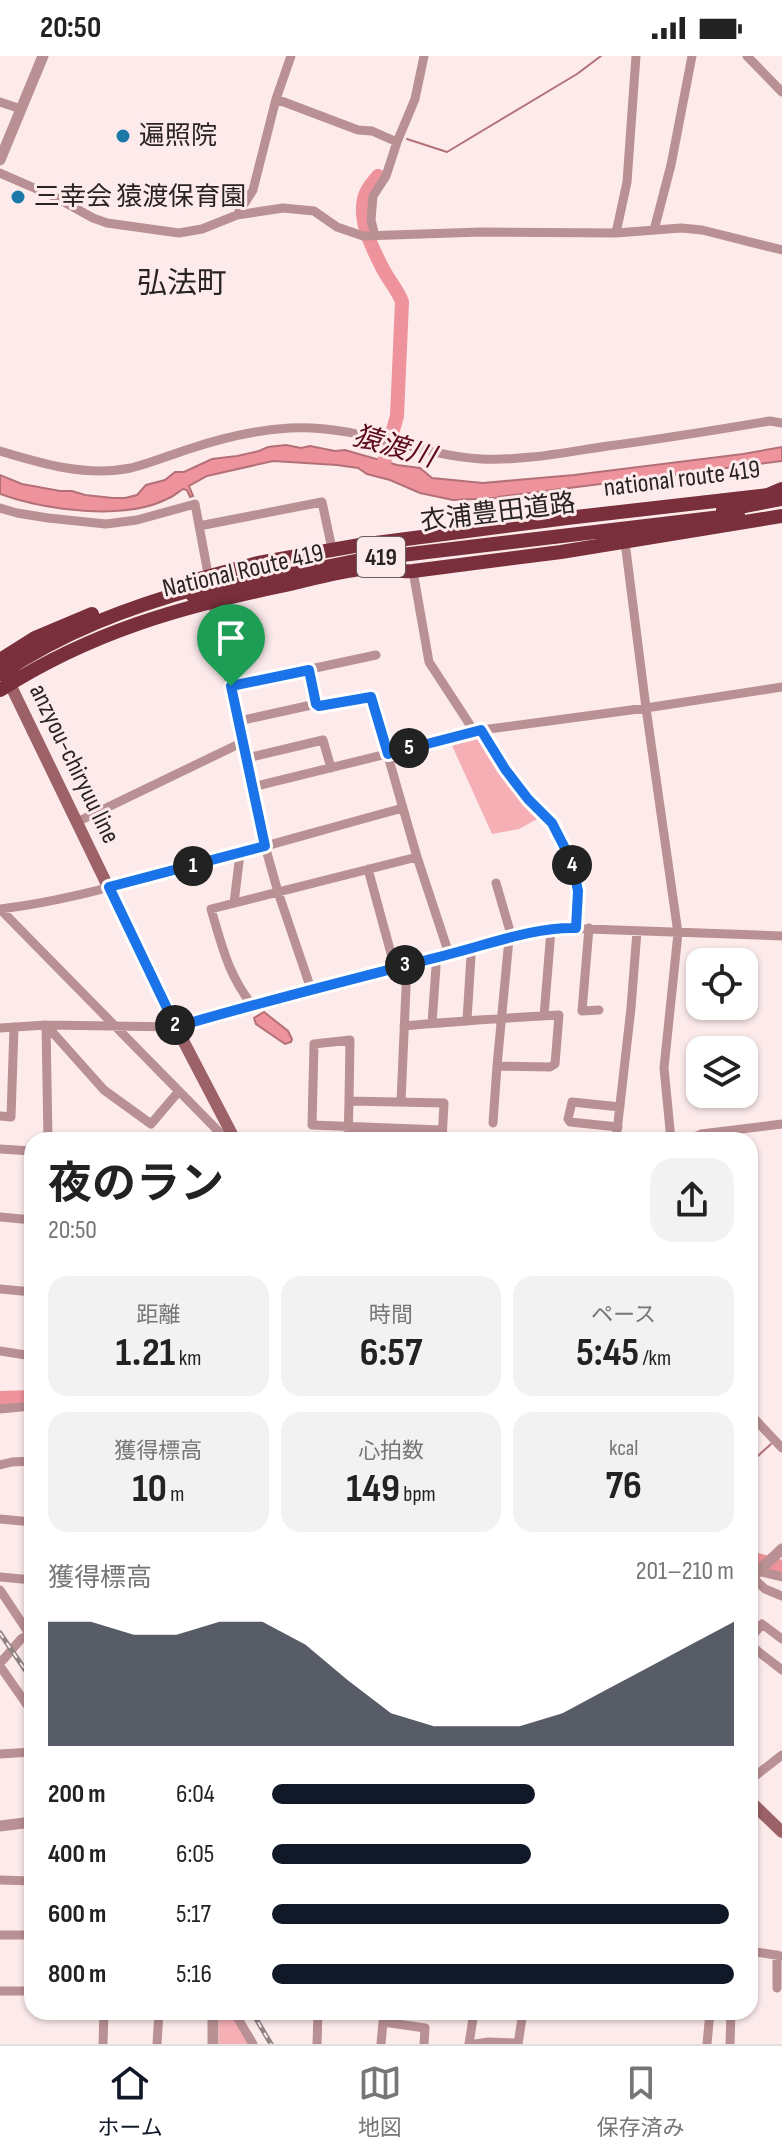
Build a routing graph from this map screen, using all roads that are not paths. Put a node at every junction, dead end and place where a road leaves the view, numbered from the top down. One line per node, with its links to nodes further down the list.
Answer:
1 (43, 56): 10 (street)
2 (291, 56): 8 (street)
3 (424, 56): 11 (street)
4 (636, 56): 16 (street)
5 (692, 56): 15 (street)
6 (747, 56): 7 (street)
7 (782, 92)
8 (276, 99): 11 (street); 14 (street)
9 (0, 102): 10 (street)
10 (21, 109): 12 (street)
11 (397, 142): 17 (street)
12 (0, 160)
13 (0, 173): 14 (street)
14 (237, 215): 17 (street)
15 (654, 230): 16 (street); 18 (street)
16 (616, 233): 17 (street)
17 (375, 236)
18 (782, 250)
19 (782, 423): 20 (street)
20 (0, 451)
21 (778, 494): 30 (highway, national route 419 / 419); 35 (highway, 衣浦豊田道路 / 419)
22 (0, 508): 26 (street)
23 (782, 509): 24 (highway, 衣浦豊田道路 / 419)
24 (735, 515): 29 (highway, 衣浦豊田道路 / 419); 35 (highway, 衣浦豊田道路 / 419)
25 (782, 516): 27 (highway, national route 419 / 419)
26 (199, 526): 28 (street); 30 (street)
27 (625, 542): 29 (highway, national route 419 / 419); 39 (street)
28 (331, 544)
29 (416, 566): 31 (highway, National Route 419 / 419); 41 (street)
30 (208, 576): 31 (street); 33 (highway, National Route 419 / 419)
31 (211, 600): 35 (highway, National Route 419 / 419); 36 (street)
32 (376, 655): 34 (street)
33 (0, 662): 35 (main road, anzyou-chiryuu line)
34 (309, 670): 36 (street); 38 (street)
35 (3, 682): 48 (main road, anzyou-chiryuu line)
36 (231, 686): 40 (street)
37 (782, 687): 39 (street)
38 (316, 704): 40 (street); 43 (street)
39 (646, 708): 41 (street); 62 (street)
40 (239, 721): 42 (street)
41 (478, 730): 43 (street); 58 (street)
42 (243, 742): 44 (street); 48 (street)
43 (388, 754): 45 (street); 47 (street)
44 (247, 758): 45 (street); 46 (street)
45 (331, 768): 46 (street)
46 (253, 787): 49 (street)
47 (403, 808): 49 (street); 51 (street)
48 (77, 822): 54 (main road, anzyou-chiryuu line)
49 (265, 846): 50 (street); 55 (street)
50 (240, 854): 54 (street); 56 (street)
51 (417, 857): 52 (street); 66 (street)
52 (368, 869): 55 (street); 69 (street)
53 (496, 883): 64 (street)
54 (109, 887): 57 (street); 81 (main road, anzyou-chiryuu line)
55 (278, 892): 56 (street); 70 (street)
56 (234, 903): 71 (street)
57 (0, 909): 80 (street)
58 (576, 928): 59 (street); 60 (street)
59 (589, 928): 61 (street); 72 (street)
60 (551, 930): 64 (street); 73 (street)
61 (637, 931): 62 (street); 87 (street)
62 (678, 933): 63 (street); 100 (street)
63 (782, 936)
64 (510, 939): 65 (street); 74 (street)
65 (469, 949): 66 (street); 75 (street)
66 (449, 954): 67 (street)
67 (433, 958): 68 (street); 76 (street)
68 (407, 965): 69 (street); 78 (street)
69 (395, 968): 70 (street)
70 (311, 989): 71 (street)
71 (252, 1005): 81 (street)
72 (599, 1010)
73 (544, 1016): 74 (street); 83 (street)
74 (502, 1018): 75 (street); 83 (street)
75 (467, 1020): 76 (street)
76 (432, 1023): 78 (street)
77 (46, 1025): 79 (street); 80 (street); 84 (street); 93 (street)
78 (404, 1026): 86 (street)
79 (14, 1027): 82 (street); 88 (street)
80 (116, 1027): 81 (street); 84 (street)
81 (176, 1027): 95 (main road, anzyou-chiryuu line)
82 (0, 1028)
83 (497, 1066): 89 (street)
84 (179, 1091): 94 (street)
85 (349, 1101): 86 (street); 91 (street); 91 (street)
86 (401, 1102): 98 (street)
87 (620, 1107): 92 (street); 92 (street)
88 (0, 1116)
89 (493, 1123)
90 (782, 1124): 101 (street)
91 (349, 1127): 96 (street); 97 (street)
92 (618, 1127): 99 (street)
93 (48, 1132)
94 (219, 1132)
95 (231, 1132)
96 (349, 1132)
97 (407, 1132)
98 (442, 1132)
99 (617, 1132)
100 (670, 1132)
101 (733, 1132)
102 (0, 1149): 103 (street)
103 (24, 1150)
104 (0, 1217): 105 (street)
105 (24, 1219)
106 (0, 1289): 107 (street)
107 (24, 1291)
108 (0, 1351): 109 (street)
109 (24, 1355)
110 (24, 1407): 111 (street)
111 (0, 1409)
112 (758, 1422): 113 (street)
113 (782, 1448)
114 (24, 1461): 115 (street)
115 (0, 1465)
116 (0, 1519): 117 (street)
117 (24, 1521)
118 (778, 1553): 119 (street)
119 (758, 1569)
120 (758, 1575): 122 (street)
121 (0, 1577): 123 (street)
122 (782, 1577)
123 (24, 1579)
124 (758, 1581): 126 (street)
125 (0, 1590): 127 (street)
126 (782, 1596)
127 (24, 1626)
128 (758, 1629): 130 (street)
129 (24, 1638): 132 (street)
130 (782, 1639)
131 (758, 1651): 134 (street)
132 (0, 1660)
133 (0, 1666): 135 (street)
134 (782, 1670)
135 (24, 1700)
136 (24, 1752): 137 (street)
137 (0, 1754)
138 (782, 1755): 139 (street)
139 (758, 1774)
140 (758, 1809): 143 (main road)
141 (24, 1823): 142 (street)
142 (0, 1826)
143 (782, 1832)
144 (0, 1880): 145 (street)
145 (24, 1881)
146 (0, 1935): 147 (street)
147 (24, 1935)
148 (758, 1952): 149 (street)
149 (779, 1955): 150 (street)
150 (777, 1988)
151 (0, 1991): 152 (street)
152 (24, 1991)
153 (104, 2020): 162 (street)
154 (158, 2020): 163 (street)
155 (213, 2020): 164 (street)
156 (239, 2020): 165 (street)
157 (318, 2020): 166 (street)
158 (474, 2020): 169 (street)
159 (522, 2020): 170 (street)
160 (709, 2020): 171 (street)
161 (731, 2020): 172 (street)
162 (103, 2044)
163 (157, 2044)
164 (213, 2044)
165 (253, 2044)
166 (317, 2044)
167 (381, 2044): 168 (street)
168 (424, 2044)
169 (472, 2044): 170 (street)
170 (518, 2044)
171 (707, 2044)
172 (730, 2044)

